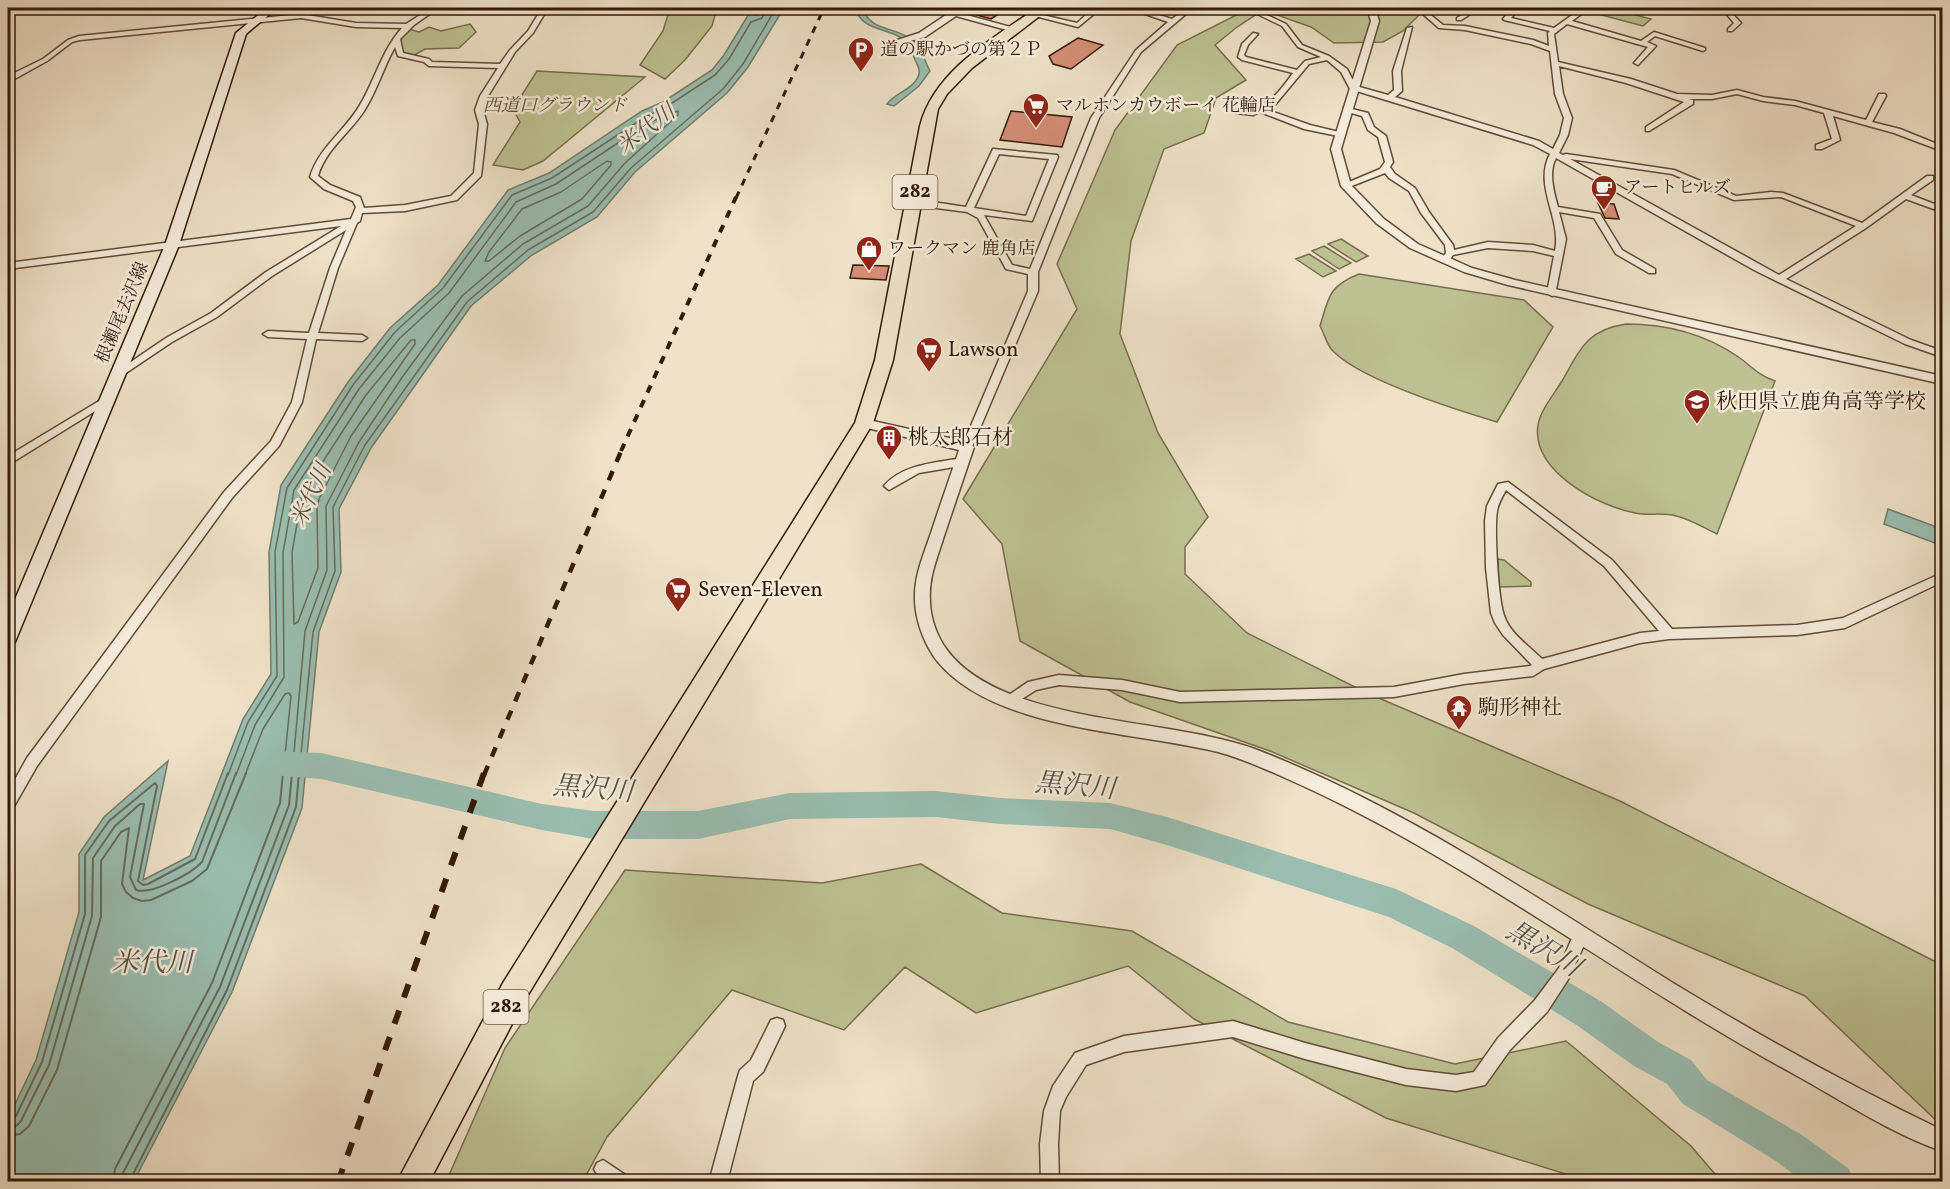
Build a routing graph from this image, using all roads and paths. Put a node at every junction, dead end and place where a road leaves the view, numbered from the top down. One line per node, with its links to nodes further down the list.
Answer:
1 (272, 8): 19 (main road, 根瀬尾去沢線)
2 (435, 8): 22 (street)
3 (545, 8): 36 (street)
4 (936, 8): 17 (street)
5 (1074, 8): 16 (street)
6 (1131, 8): 20 (street)
7 (1190, 8): 20 (street)
8 (1248, 8): 33 (street)
9 (1371, 8): 39 (street)
10 (1419, 8): 32 (street)
11 (1477, 8): 18 (street)
12 (1503, 8): 25 (street)
13 (1558, 8): 15 (street)
14 (1718, 8): 26 (street)
15 (1583, 10): 21 (street)
16 (1039, 11): 24 (highway, 282)
17 (955, 13): 24 (street); 29 (street)
18 (1459, 19)
19 (254, 21): 22 (street); 38 (street); 61 (main road, 根瀬尾去沢線)
20 (1174, 22): 66 (street)
21 (1566, 22): 25 (street); 30 (street)
22 (408, 26): 28 (street)
23 (1410, 28): 42 (street)
24 (1014, 29): 55 (highway, 282)
25 (1556, 30): 32 (street)
26 (1730, 30)
27 (1255, 34): 37 (street)
28 (397, 39): 36 (street); 59 (street)
29 (897, 41)
30 (1642, 43): 31 (street); 35 (street)
31 (1703, 49)
32 (1553, 50): 34 (street)
33 (1327, 57): 37 (street); 39 (street)
34 (1554, 63): 40 (street); 50 (street)
35 (1638, 63)
36 (503, 66): 59 (street)
37 (1297, 72): 47 (street)
38 (8, 79)
39 (1353, 87): 42 (street); 43 (street)
40 (1676, 96): 44 (street); 46 (street)
41 (1882, 96): 45 (street)
42 (1390, 99): 50 (street)
43 (1347, 109): 47 (street); 51 (street)
44 (1828, 112): 45 (street); 48 (street)
45 (1868, 123): 49 (street)
46 (1649, 129)
47 (1340, 135): 53 (street)
48 (1819, 147)
49 (1942, 149)
50 (1556, 154): 56 (street); 60 (street); 67 (street)
51 (1386, 168): 53 (street); 63 (street)
52 (1930, 178): 54 (street)
53 (1346, 185): 63 (street)
54 (1905, 196): 58 (street); 60 (street)
55 (914, 202): 57 (street); 76 (highway, 282)
56 (1554, 209): 62 (street); 65 (street)
57 (969, 210): 57 (street); 66 (street)
58 (1942, 210)
59 (357, 216): 61 (street); 70 (street); 73 (street)
60 (1863, 226): 67 (street)
61 (172, 245): 64 (street); 73 (main road, 根瀬尾去沢線)
62 (1559, 254): 63 (street); 68 (street)
63 (1448, 256): 68 (street)
64 (8, 267)
65 (1652, 271)
66 (1033, 272): 77 (street)
67 (1780, 279): 72 (street)
68 (1552, 293): 74 (street)
69 (268, 334): 70 (street)
70 (313, 336): 71 (street); 86 (street)
71 (362, 338)
72 (1942, 354)
73 (117, 376): 75 (main road, 根瀬尾去沢線)
74 (1942, 380)
75 (109, 398): 78 (street); 83 (main road, 根瀬尾去沢線)
76 (864, 423): 77 (street); 91 (highway, 282)
77 (967, 447): 79 (street)
78 (8, 461)
79 (962, 462): 80 (street); 85 (street)
80 (889, 486)
81 (1942, 578): 82 (street)
82 (1669, 634): 84 (street); 84 (street)
83 (8, 637)
84 (1540, 665): 85 (street)
85 (1011, 701): 87 (street)
86 (8, 804)
87 (1581, 934): 89 (street); 94 (street)
88 (777, 1026): 93 (street)
89 (1942, 1141)
90 (603, 1169): 92 (street)
91 (412, 1182)
92 (621, 1182)
93 (718, 1182)
94 (1050, 1182)

